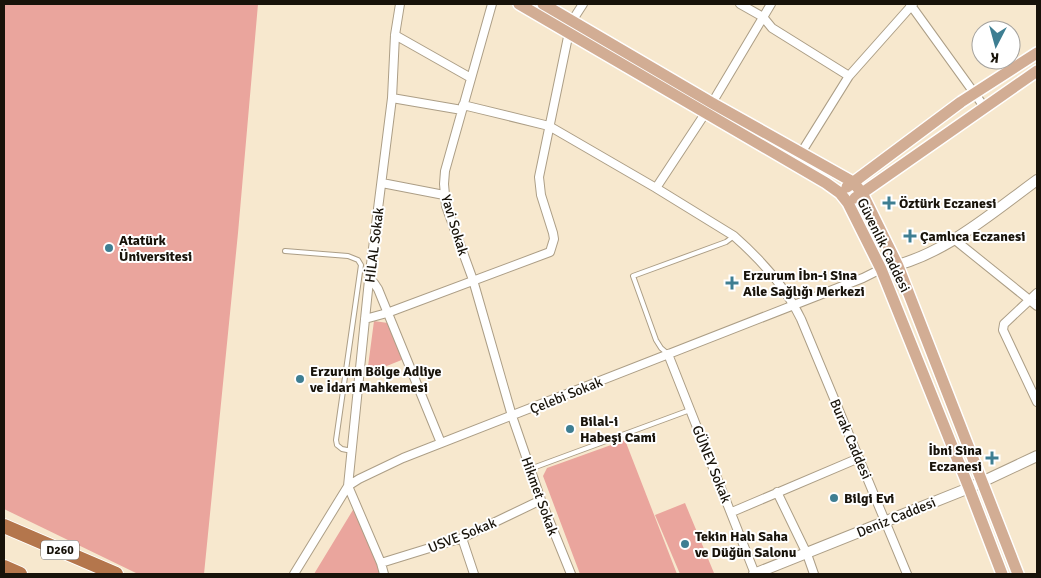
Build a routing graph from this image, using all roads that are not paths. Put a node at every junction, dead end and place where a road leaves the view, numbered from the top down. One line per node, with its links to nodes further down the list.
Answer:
1 (400, 4): 11 (street, HİLAL Sokak)
2 (492, 4): 15 (street, Yavi Sokak)
3 (519, 4): 10 (main road, Güvenlik Caddesi)
4 (543, 4): 10 (main road, Güvenlik Caddesi)
5 (583, 4): 10 (street)
6 (740, 4): 9 (street)
7 (771, 4): 9 (street)
8 (912, 4): 14 (street); 16 (street)
9 (763, 17): 14 (street); 18 (street)
10 (571, 26): 18 (main road, Güvenlik Caddesi); 21 (main road, Güvenlik Caddesi); 22 (street)
11 (395, 35): 15 (street); 17 (street, HİLAL Sokak)
12 (1037, 53): 16 (main road)
13 (1037, 71): 20 (main road)
14 (849, 76): 23 (street)
15 (471, 78): 19 (street, Yavi Sokak)
16 (974, 94): 20 (street); 25 (main road)
17 (392, 98): 19 (street, Burak Caddesi); 26 (street, HİLAL Sokak)
18 (712, 103): 21 (street); 23 (main road, Güvenlik Caddesi)
19 (463, 108): 22 (street, Burak Caddesi); 30 (street, Yavi Sokak)
20 (984, 108): 29 (main road)
21 (704, 113): 27 (street); 28 (main road, Güvenlik Caddesi)
22 (549, 126): 27 (street, Burak Caddesi); 38 (street)
23 (801, 153): 25 (main road, Güvenlik Caddesi)
24 (1037, 180): 33 (street)
25 (852, 182): 28 (main road); 29 (main road, Güvenlik Caddesi)
26 (382, 183): 30 (street); 37 (street, HİLAL Sokak)
27 (656, 188): 32 (street, Burak Caddesi)
28 (840, 193): 31 (main road, Güvenlik Caddesi)
29 (862, 193): 31 (main road); 35 (main road, Güvenlik Caddesi)
30 (444, 195): 38 (street, Yavi Sokak)
31 (848, 203): 36 (main road, Güvenlik Caddesi)
32 (734, 236): 41 (street, Burak Caddesi); 45 (lane)
33 (955, 240): 35 (street); 40 (street)
34 (285, 251): 50 (lane)
35 (898, 266): 36 (street); 54 (main road, Güvenlik Caddesi)
36 (881, 269): 41 (street, Çelebi Sokak); 56 (main road, Güvenlik Caddesi)
37 (369, 280): 43 (street); 44 (street, HİLAL Sokak)
38 (473, 280): 43 (street); 48 (street, Yavi Sokak)
39 (1037, 293): 40 (street)
40 (1029, 299): 42 (street); 46 (street)
41 (794, 305): 45 (street, Çelebi Sokak); 52 (street, Burak Caddesi)
42 (1037, 306)
43 (387, 313): 44 (street); 49 (street)
44 (365, 318): 50 (street, HİLAL Sokak)
45 (668, 354): 47 (street, GÜNEY Sokak); 48 (street, Çelebi Sokak)
46 (1037, 402)
47 (690, 410): 53 (lane); 59 (street, GÜNEY Sokak)
48 (512, 416): 49 (street, Çelebi Sokak); 53 (street, Hikmet Sokak)
49 (441, 443): 55 (street, Çelebi Sokak)
50 (352, 451): 55 (street, HİLAL Sokak)
51 (1037, 456): 54 (street, Deniz Caddesi)
52 (859, 458): 57 (street); 60 (street, Burak Caddesi)
53 (530, 469): 58 (street, Hikmet Sokak)
54 (981, 482): 56 (street, Deniz Caddesi); 76 (main road, Güvenlik Caddesi)
55 (348, 486): 64 (street); 68 (street, Çelebi Sokak)
56 (969, 488): 60 (street, Deniz Caddesi); 75 (main road, Güvenlik Caddesi)
57 (778, 492): 59 (street); 63 (street)
58 (541, 500): 62 (street, USVE Sokak); 71 (street, Hikmet Sokak)
59 (732, 512): 72 (street, GÜNEY Sokak)
60 (885, 521): 63 (street, Deniz Caddesi); 74 (street, Burak Caddesi)
61 (4, 526): 67 (highway, D260)
62 (462, 538): 64 (street, USVE Sokak); 70 (street)
63 (806, 554): 72 (street, Deniz Caddesi); 73 (street)
64 (381, 563): 69 (street)
65 (4, 567): 66 (highway)
66 (20, 574)
67 (116, 574)
68 (294, 574)
69 (384, 574)
70 (474, 574)
71 (571, 574)
72 (754, 574)
73 (814, 574)
74 (907, 574)
75 (1002, 574)
76 (1018, 574)

